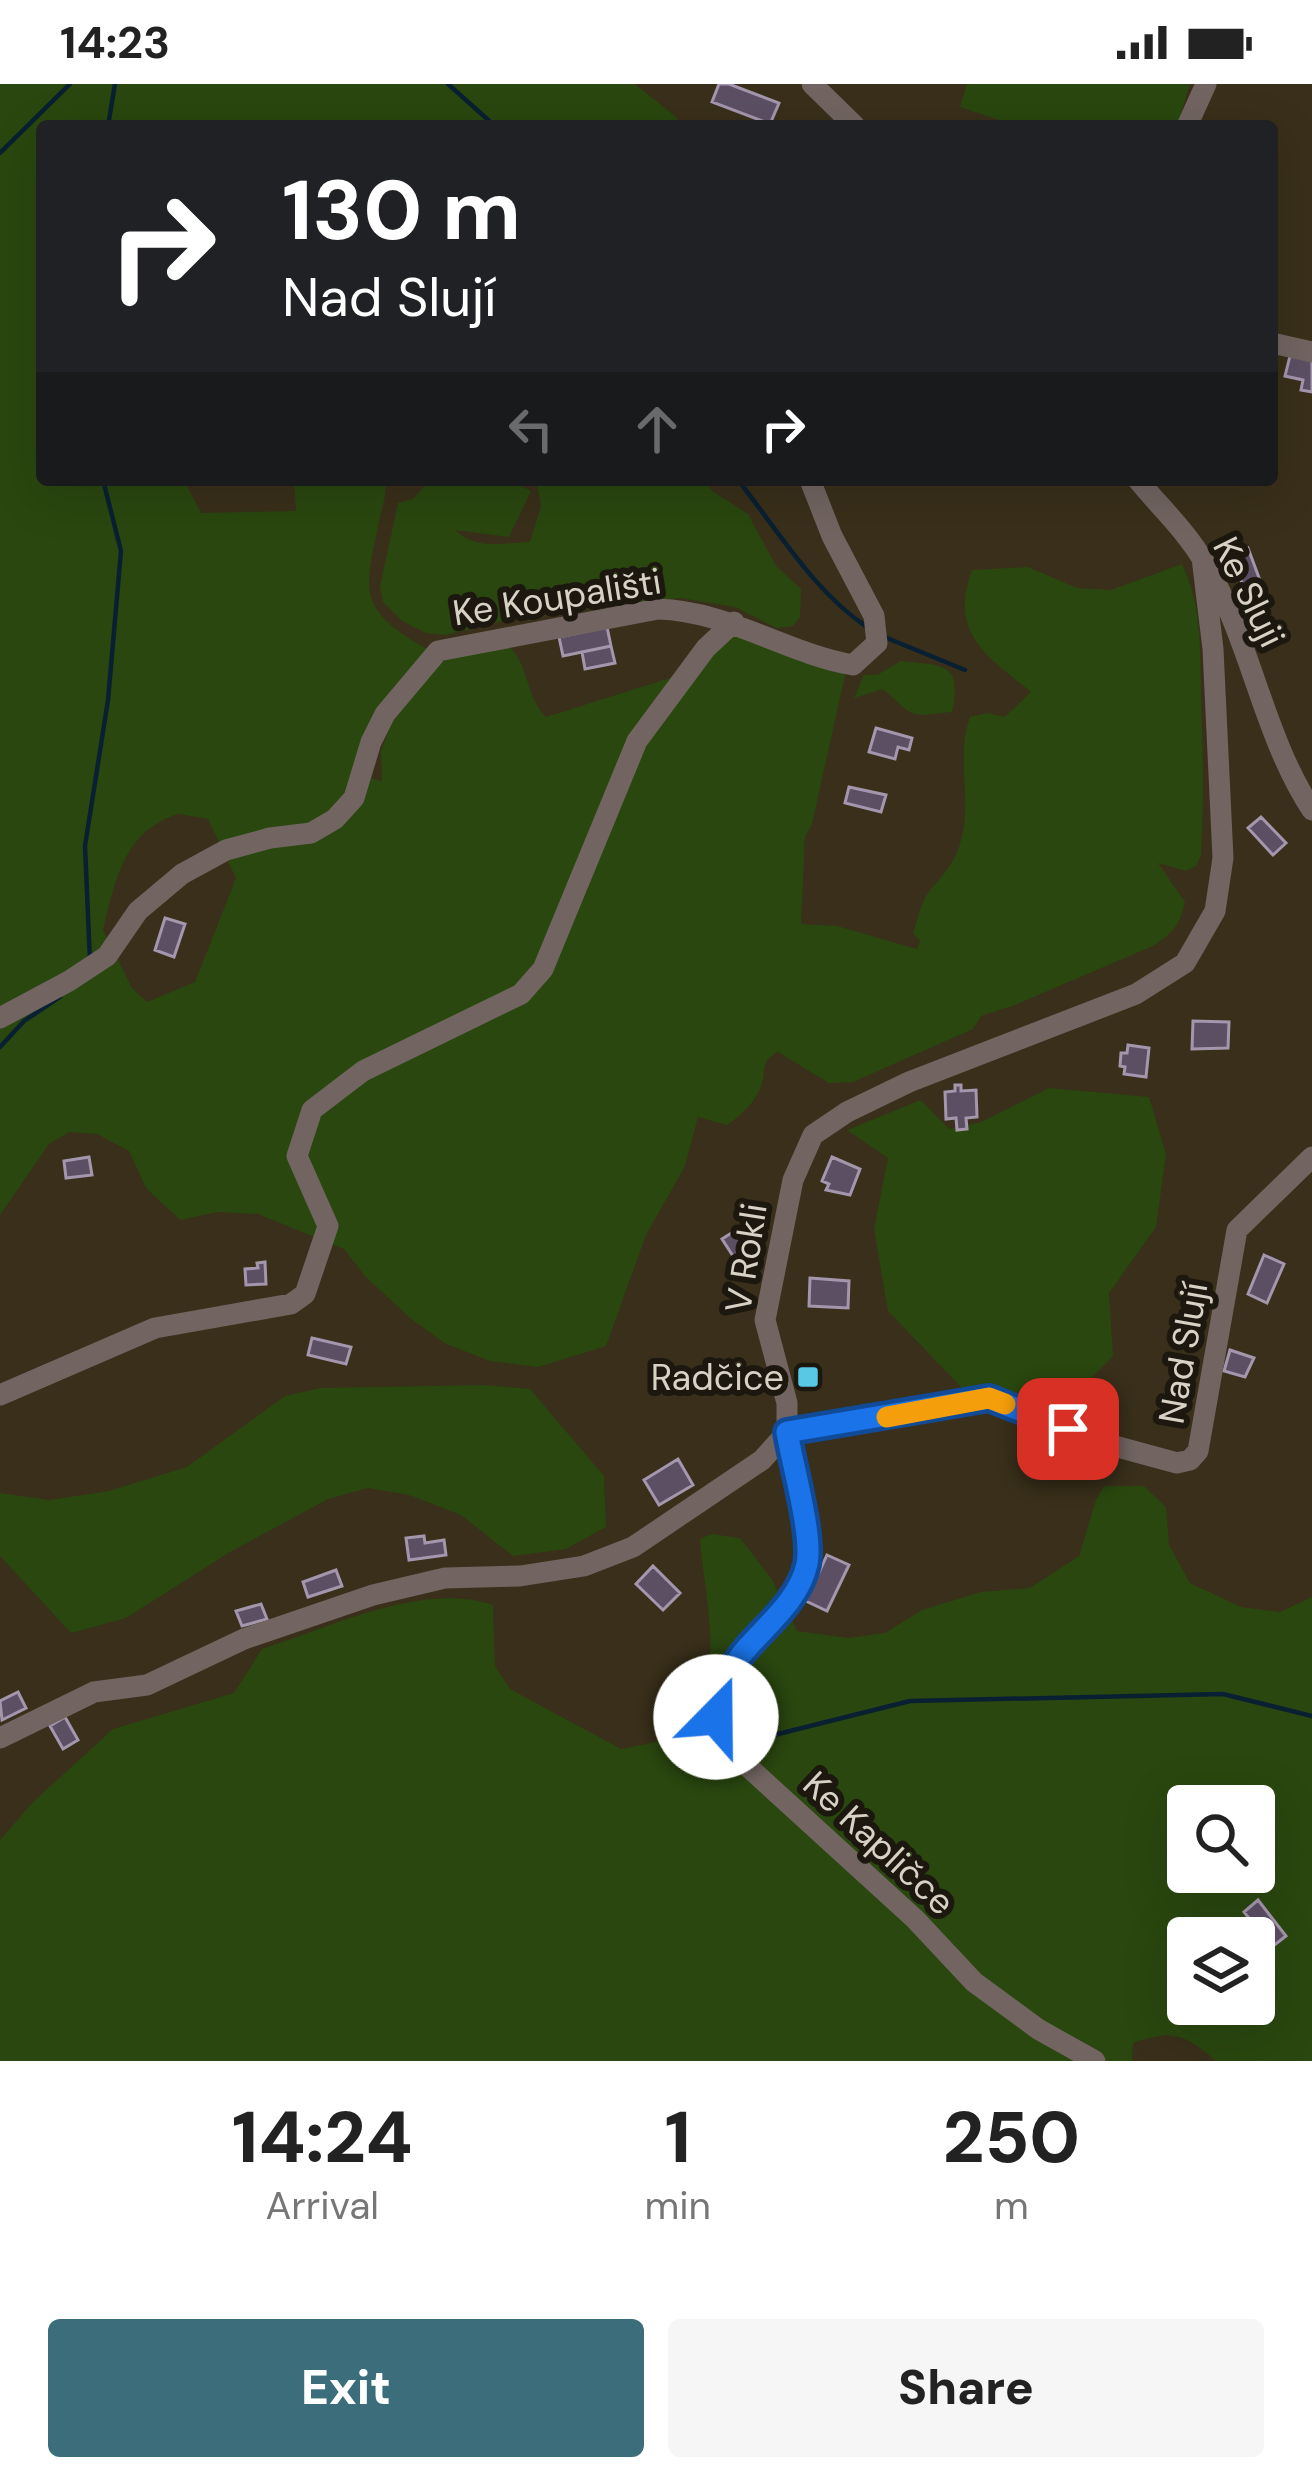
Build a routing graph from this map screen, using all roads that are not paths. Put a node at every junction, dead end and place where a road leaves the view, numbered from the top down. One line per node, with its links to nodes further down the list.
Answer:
1 (812, 84): 3 (street)
2 (1206, 84): 4 (street)
3 (849, 120)
4 (1190, 120)
5 (1278, 344): 6 (street)
6 (1312, 352)
7 (812, 486): 10 (street, Ke Koupališti)
8 (1143, 486): 9 (street, Ke Sluji)
9 (1202, 558): 11 (street, Ke Sluji); 15 (street, V Rokli)
10 (734, 622): 12 (street, Ke Koupališti); 14 (street)
11 (1312, 810)
12 (0, 1018)
13 (1312, 1157): 15 (street, Nad Slují)
14 (0, 1395)
15 (787, 1432): 16 (street); 17 (street, Ke Kapličce)
16 (0, 1738)
17 (1094, 2061)

